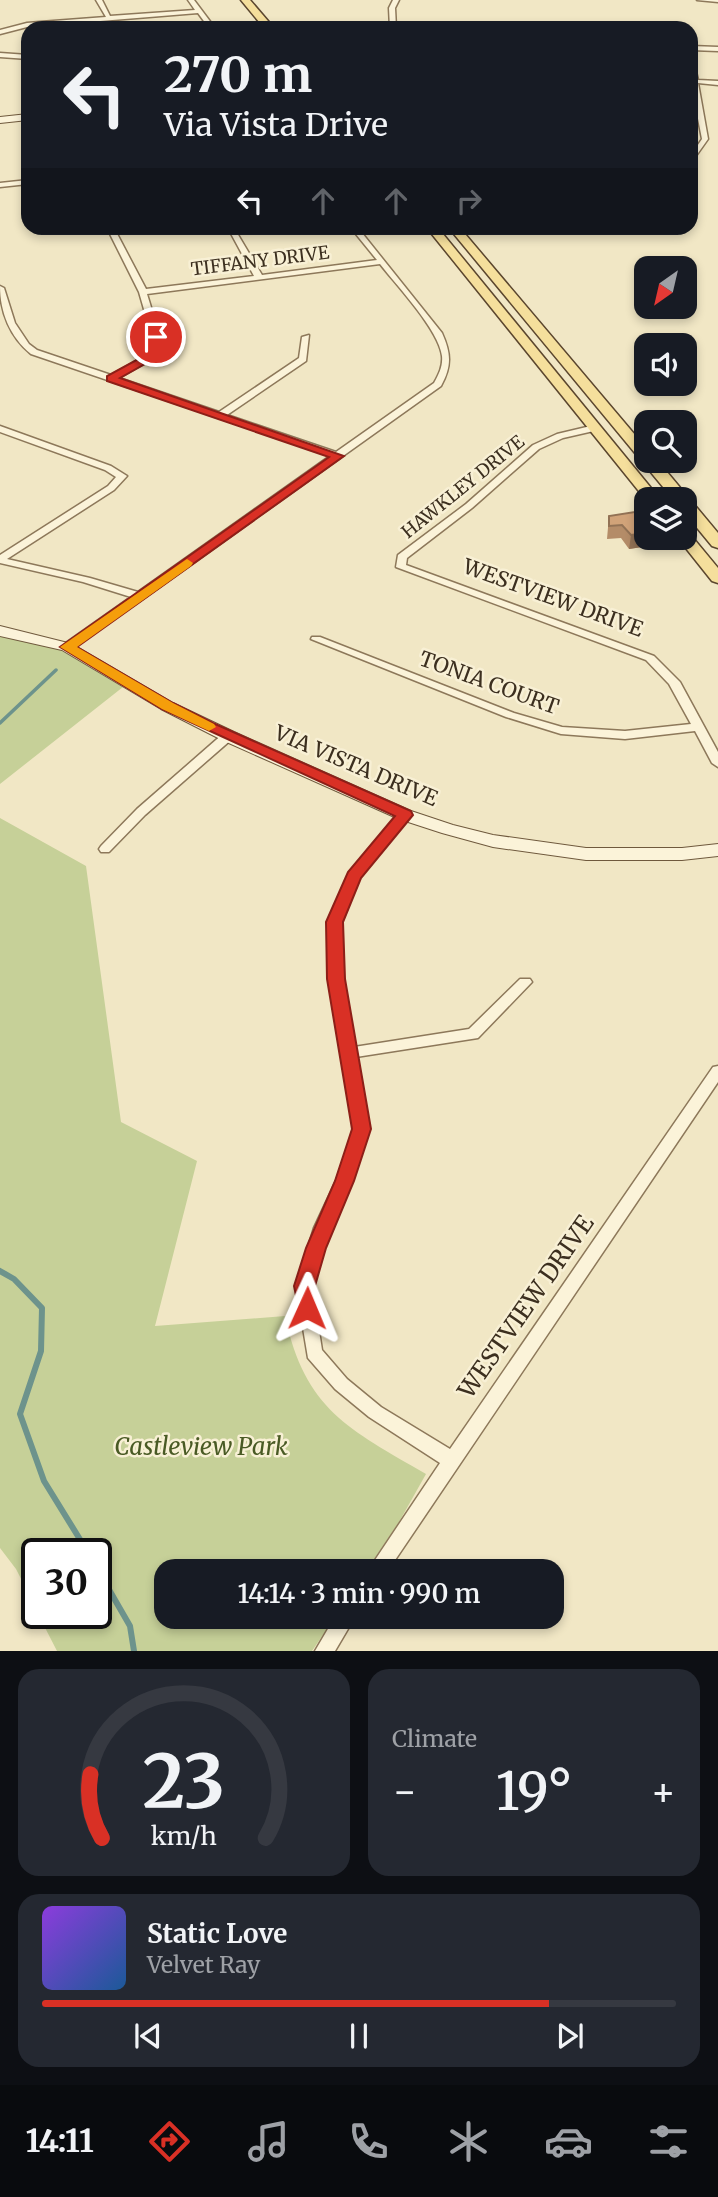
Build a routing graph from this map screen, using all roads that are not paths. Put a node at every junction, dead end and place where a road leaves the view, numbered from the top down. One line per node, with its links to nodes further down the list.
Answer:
1 (99, 0): 8 (street)
2 (191, 0): 7 (street)
3 (246, 0): 11 (main road)
4 (396, 0): 12 (street)
5 (700, 0): 6 (street)
6 (718, 0)
7 (198, 11): 8 (street); 10 (street)
8 (108, 16): 9 (street)
9 (63, 21)
10 (206, 21)
11 (263, 21)
12 (393, 21)
13 (21, 26): 14 (street)
14 (1, 31)
15 (698, 48): 16 (street)
16 (718, 49)
17 (0, 55): 18 (street)
18 (21, 56)
19 (698, 82): 20 (street)
20 (718, 83)
21 (21, 112): 22 (street)
22 (0, 113)
23 (21, 118): 24 (street)
24 (0, 120)
25 (698, 125): 26 (street)
26 (698, 150)
27 (21, 183): 28 (street)
28 (0, 185)
29 (114, 235): 37 (street)
30 (235, 235): 35 (street)
31 (360, 235): 34 (street)
32 (438, 235): 42 (main road)
33 (460, 235): 44 (main road)
34 (381, 262): 35 (street, TIFFANY DRIVE); 45 (street)
35 (259, 277): 37 (street, TIFFANY DRIVE)
36 (0, 288): 38 (street)
37 (143, 292): 40 (street)
38 (2, 301): 40 (street)
39 (306, 337): 41 (street)
40 (111, 379): 41 (street)
41 (221, 415): 45 (street)
42 (595, 428): 48 (main road); 54 (street, HAWKLEY DRIVE)
43 (0, 429): 47 (street)
44 (634, 443)
45 (338, 456): 56 (street)
46 (660, 473): 49 (main road)
47 (122, 476): 53 (street)
48 (643, 487)
49 (671, 487)
50 (697, 518): 51 (main road)
51 (718, 544)
52 (695, 550): 55 (main road)
53 (0, 559): 56 (street)
54 (401, 567): 60 (street, WESTVIEW DRIVE)
55 (718, 578)
56 (140, 596): 59 (street)
57 (0, 631): 59 (street, VIA VISTA DRIVE)
58 (316, 639): 60 (street, TONIA COURT)
59 (67, 647): 61 (street, VIA VISTA DRIVE)
60 (697, 727): 62 (street, WESTVIEW DRIVE)
61 (228, 736): 63 (street, VIA VISTA DRIVE); 64 (street)
62 (718, 763)
63 (405, 815): 65 (street, VIA VISTA DRIVE); 67 (street)
64 (105, 849)
65 (718, 850)
66 (525, 982): 67 (street)
67 (348, 1053): 69 (street)
68 (718, 1071): 69 (street, WESTVIEW DRIVE)
69 (451, 1460): 70 (street, WESTVIEW DRIVE)
70 (385, 1559)
71 (338, 1629): 72 (street)
72 (324, 1651)

